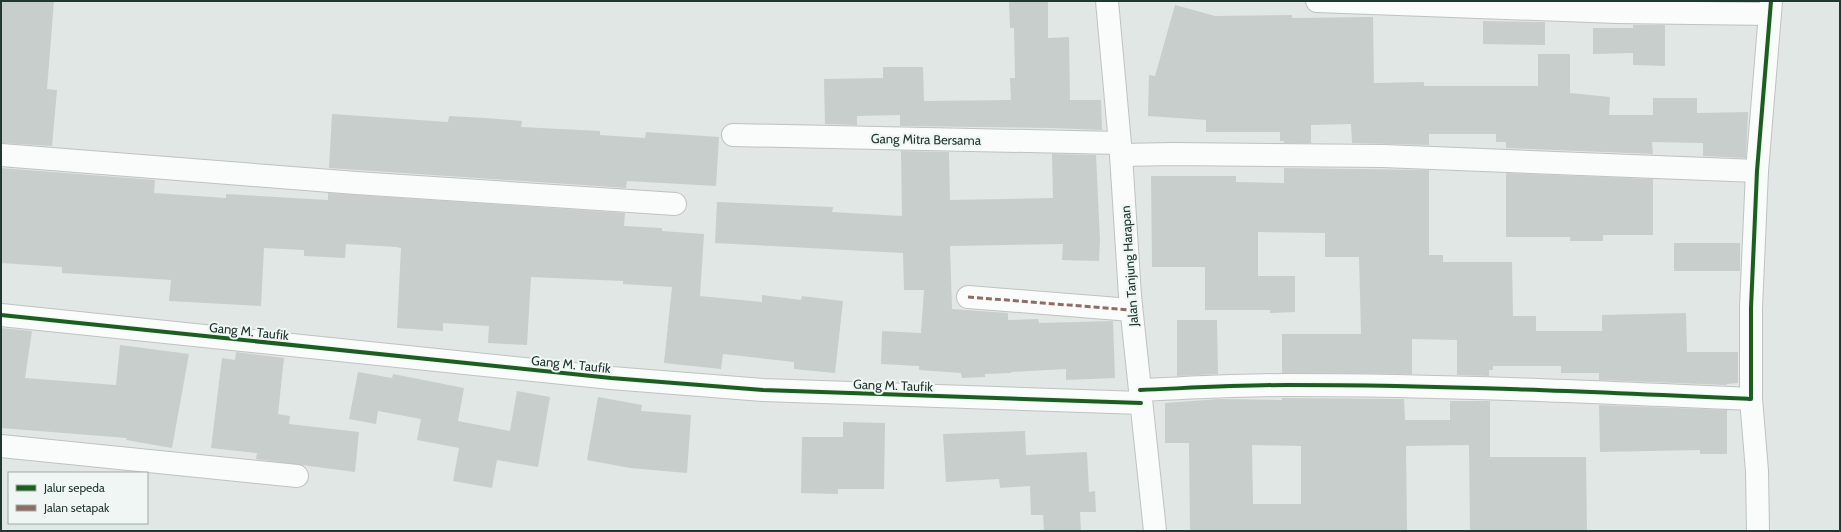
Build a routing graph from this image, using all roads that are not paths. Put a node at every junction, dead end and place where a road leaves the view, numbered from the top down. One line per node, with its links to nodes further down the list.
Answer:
1 (1107, 1): 5 (street, Jalan Tanjung Harapan)
2 (1317, 1): 3 (street)
3 (1771, 7): 7 (street)
4 (733, 135): 5 (street, Gang Mitra Bersama)
5 (1120, 149): 7 (street, Gang Mitra Bersama); 10 (street, Jalan Tanjung Harapan)
6 (1, 155): 8 (street)
7 (1757, 171): 13 (street)
8 (675, 204)
9 (968, 297): 10 (street)
10 (1131, 310): 12 (street, Jalan Tanjung Harapan)
11 (1, 315): 12 (street, Gang M. Taufik)
12 (1140, 396): 13 (street, Gang M. Taufik); 16 (street, Jalan Tanjung Harapan)
13 (1750, 399): 17 (street)
14 (1, 446): 15 (street)
15 (297, 476)
16 (1155, 531)
17 (1758, 531)

